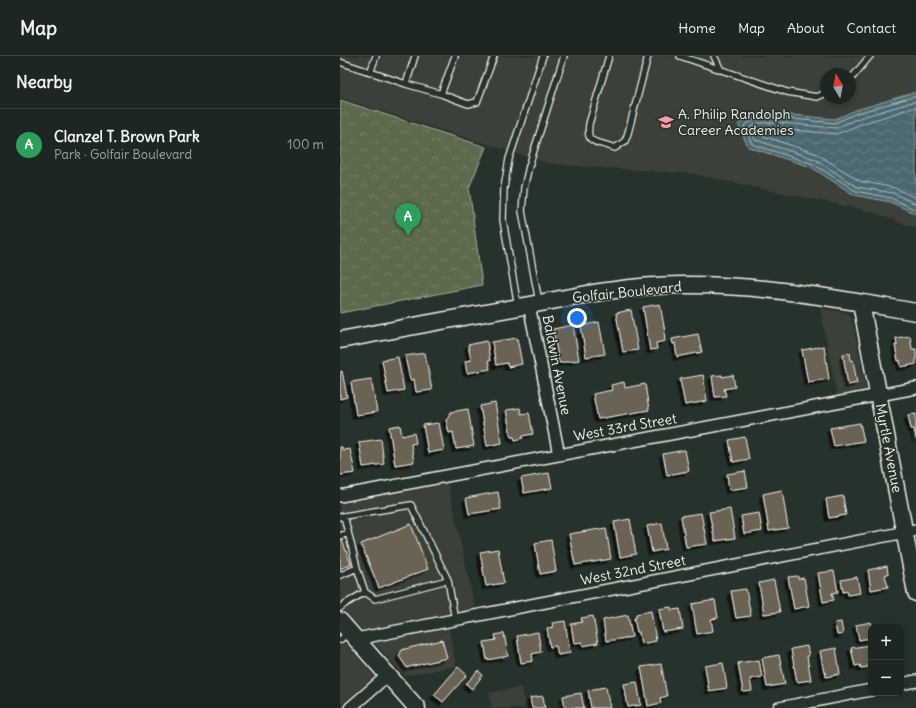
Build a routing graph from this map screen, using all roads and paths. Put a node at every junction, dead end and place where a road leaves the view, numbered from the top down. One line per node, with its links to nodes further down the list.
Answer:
1 (376, 56): 14 (lane)
2 (415, 56): 16 (lane)
3 (454, 56): 17 (lane)
4 (494, 56): 17 (lane)
5 (543, 56): 20 (lane)
6 (564, 56): 20 (lane)
7 (609, 56): 8 (lane)
8 (648, 56)
9 (680, 56): 13 (lane)
10 (714, 56): 13 (lane)
11 (870, 56): 15 (lane)
12 (340, 62): 14 (lane)
13 (721, 70): 18 (lane)
14 (370, 73): 16 (lane)
15 (856, 73)
16 (406, 84): 17 (lane)
17 (442, 94)
18 (820, 95)
19 (861, 303): 20 (main road, Golfair Boulevard); 21 (main road, Golfair Boulevard); 24 (main road, Myrtle Avenue)
20 (529, 305): 22 (main road, Golfair Boulevard); 25 (street, Baldwin Avenue)
21 (916, 312)
22 (340, 340)
23 (916, 388): 24 (street, West 33rd Street)
24 (879, 395): 25 (street, West 33rd Street); 28 (main road, Myrtle Avenue)
25 (559, 454): 26 (street, West 33rd Street)
26 (340, 496)
27 (342, 517): 29 (lane); 33 (lane)
28 (910, 531): 35 (main road, Myrtle Avenue); 37 (street, West 32nd Street)
29 (348, 533): 30 (lane); 31 (lane)
30 (340, 536)
31 (357, 568): 32 (lane); 34 (lane)
32 (340, 574)
33 (448, 580): 34 (lane); 37 (lane)
34 (365, 592): 36 (lane)
35 (916, 593)
36 (340, 608)
37 (454, 620): 38 (street, West 32nd Street)
38 (346, 633): 39 (main road)
39 (388, 675): 43 (street); 44 (main road)
40 (916, 681): 41 (street)
41 (904, 683)
42 (868, 691): 45 (street)
43 (350, 708)
44 (417, 708)
45 (779, 708)

